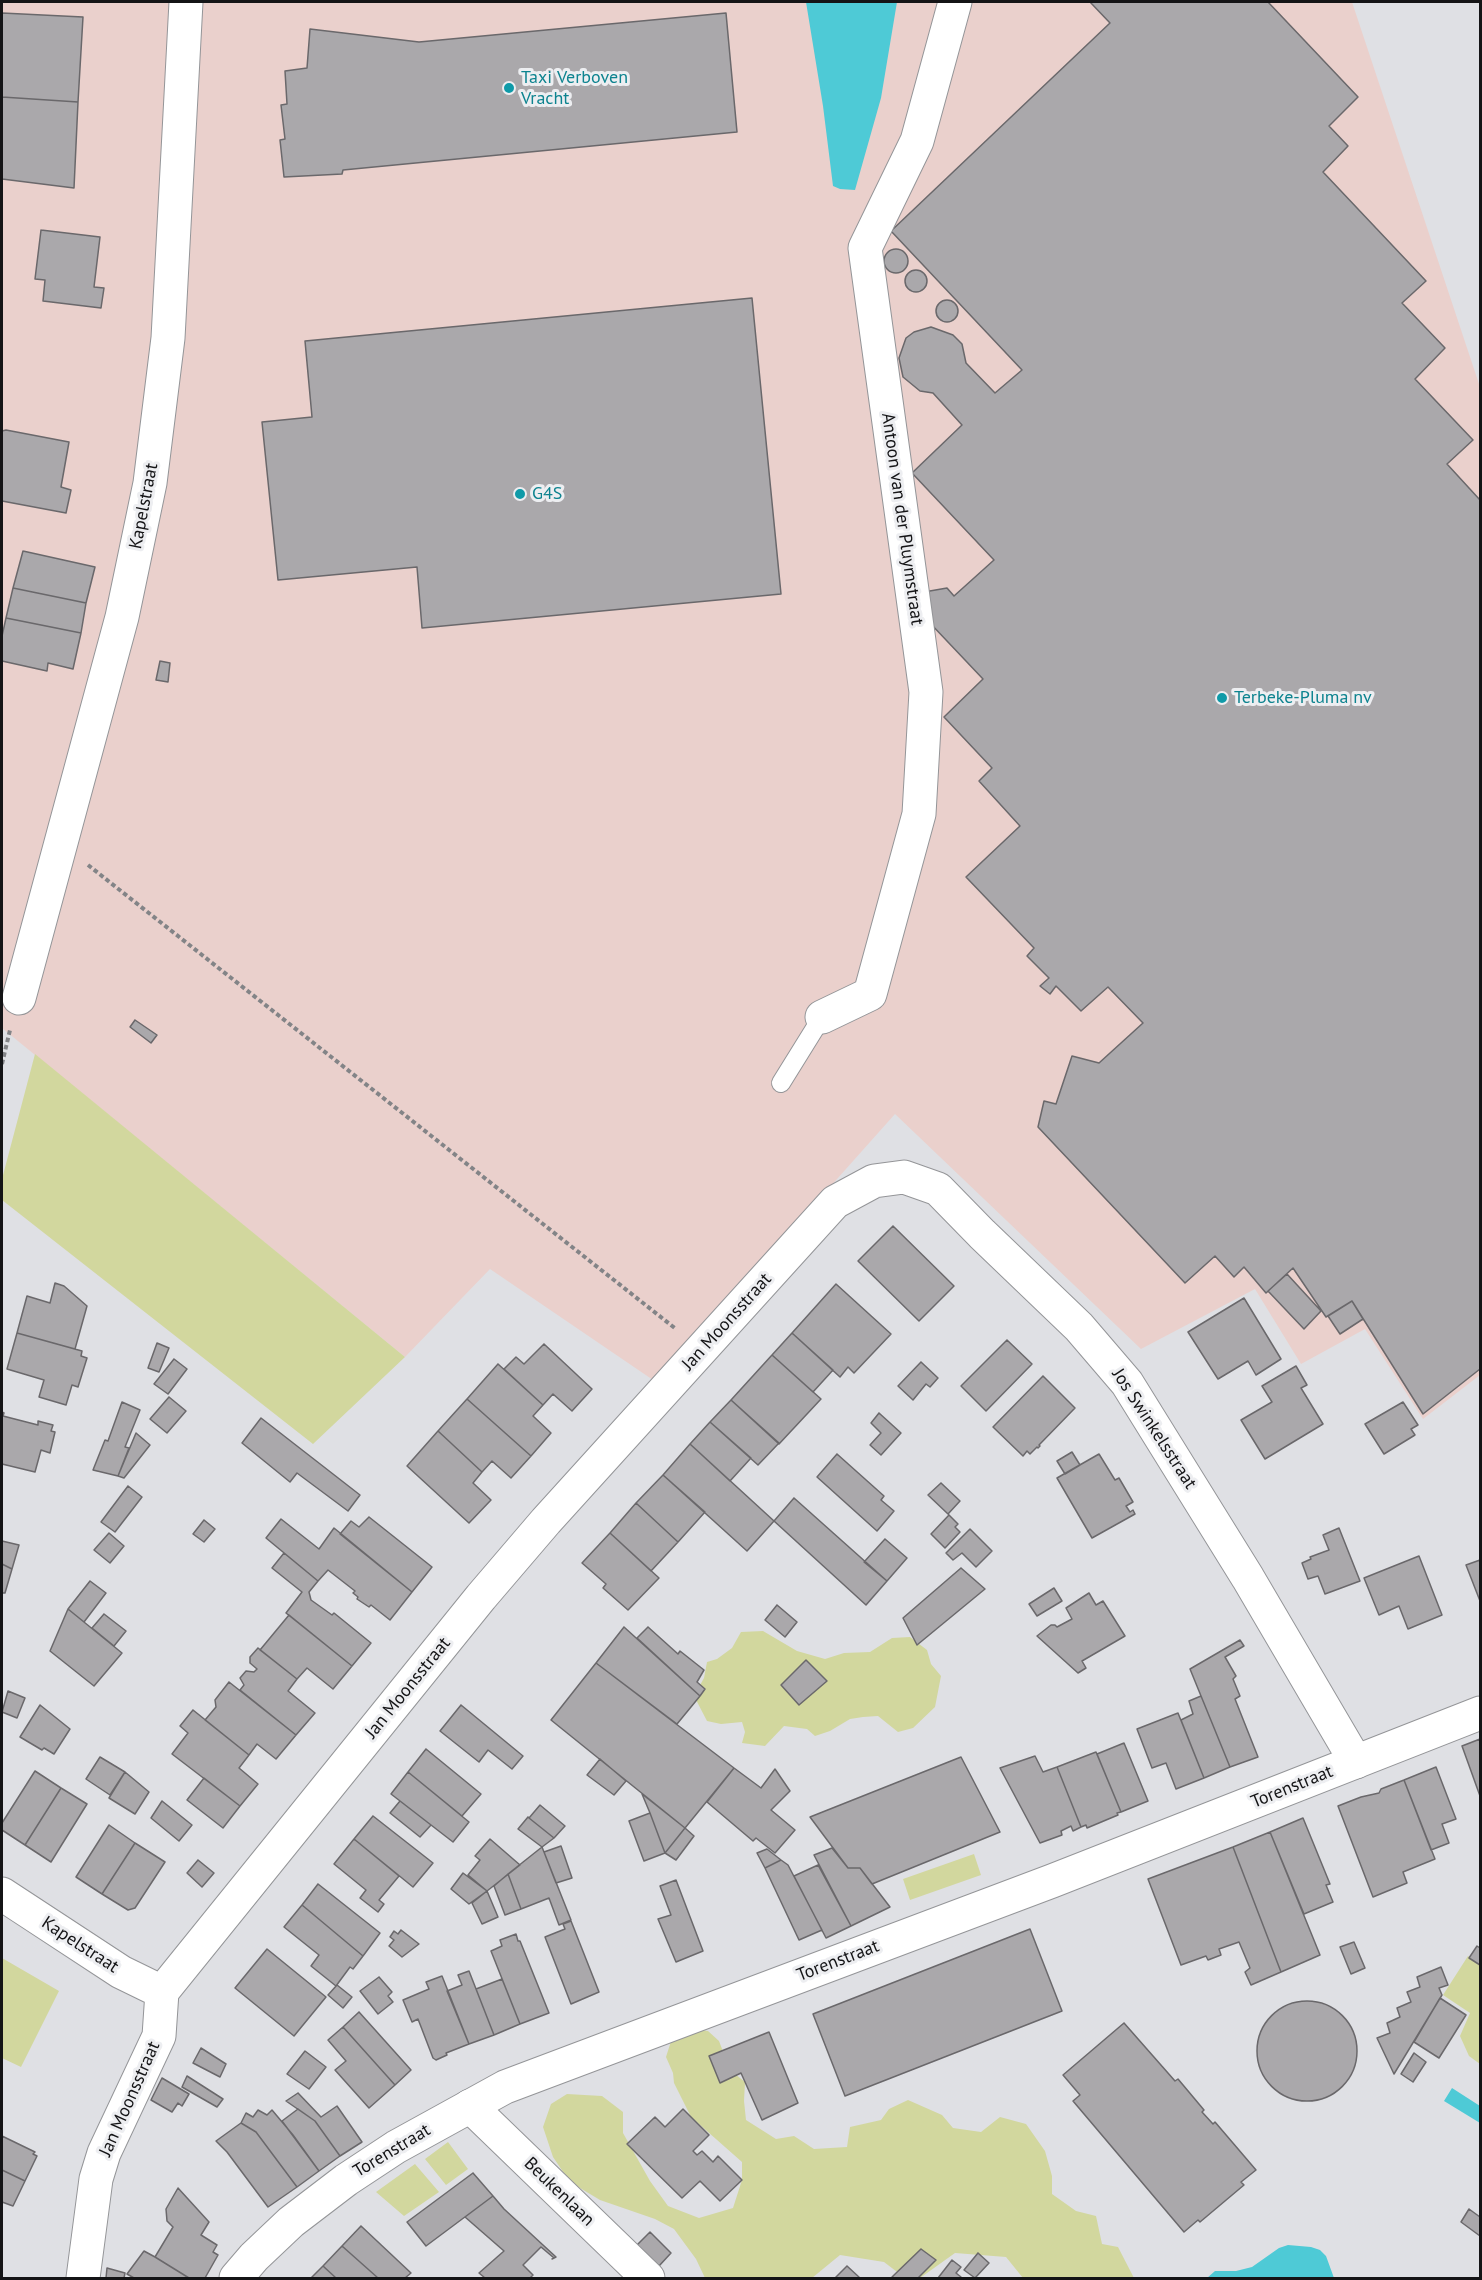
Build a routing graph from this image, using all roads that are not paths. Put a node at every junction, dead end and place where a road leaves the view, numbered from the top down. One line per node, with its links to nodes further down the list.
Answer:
1 (186, 2): 3 (street, Kapelstraat)
2 (955, 2): 4 (street, Antoon van der Pluymstraat)
3 (19, 998)
4 (822, 1017): 5 (lane)
5 (781, 1083)
6 (874, 1181): 8 (street, Jos Swinkelsstraat); 10 (street, Jan Moonsstraat)
7 (1480, 1713): 8 (street, Torenstraat)
8 (1356, 1762): 11 (street, Torenstraat)
9 (2, 1894): 10 (street, Kapelstraat)
10 (162, 1992): 12 (street, Jan Moonsstraat)
11 (470, 2106): 13 (street, Torenstraat); 14 (street, Beukenlaan)
12 (83, 2278)
13 (236, 2278)
14 (648, 2278)

